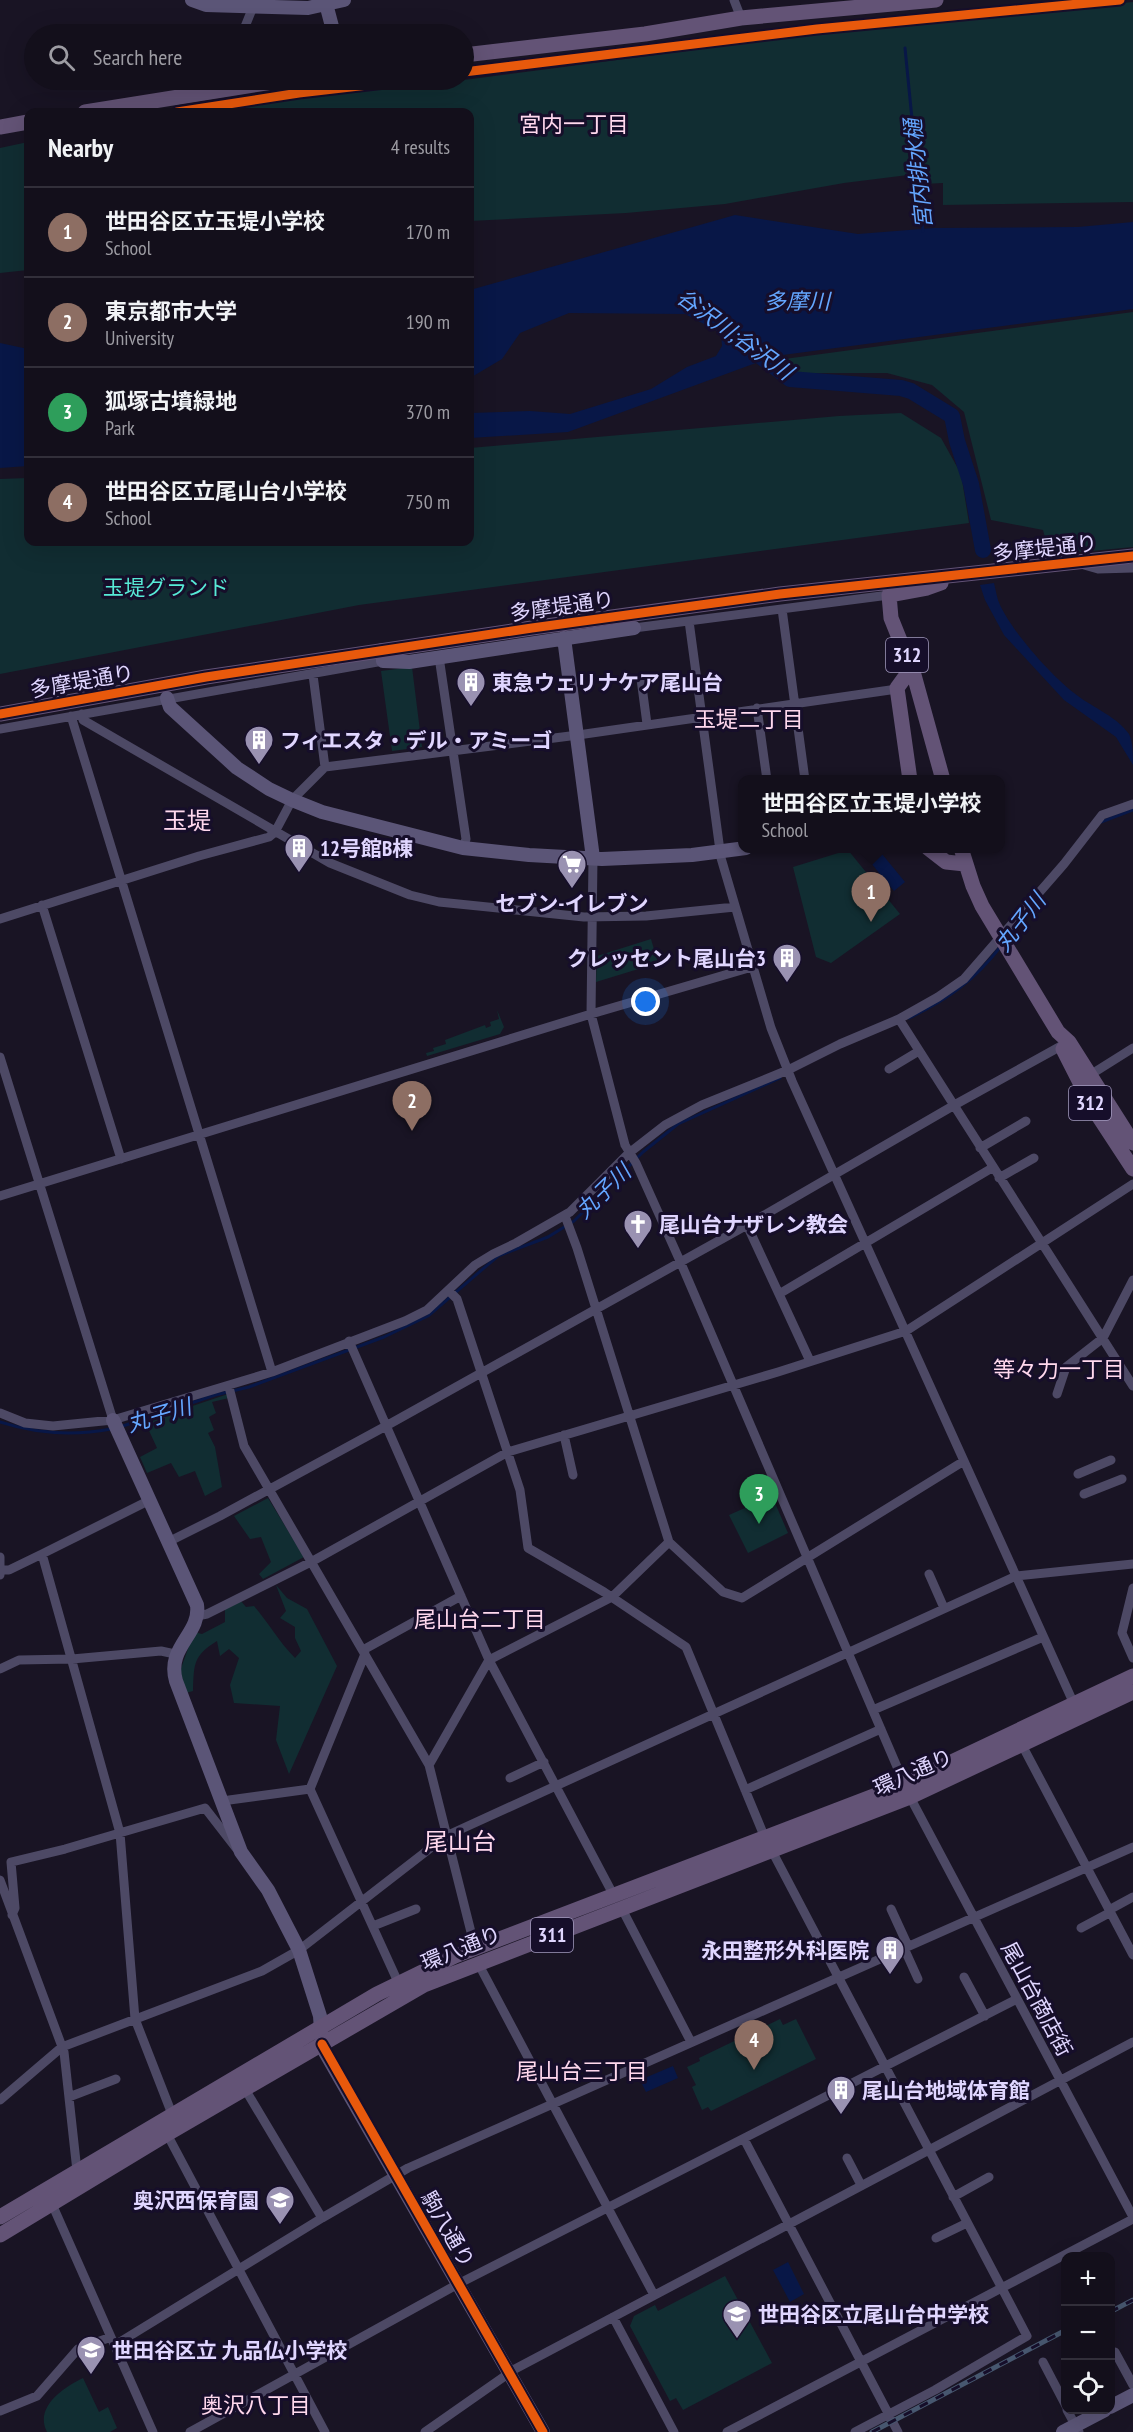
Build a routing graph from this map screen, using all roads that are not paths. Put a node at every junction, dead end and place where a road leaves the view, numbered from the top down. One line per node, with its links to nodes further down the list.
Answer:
1 (192, 0): 7 (street)
2 (344, 0): 6 (street)
3 (734, 0): 8 (street)
4 (936, 0): 5 (main road)
5 (910, 1): 8 (main road)
6 (325, 3): 7 (street); 10 (street)
7 (253, 7): 9 (street)
8 (741, 18): 11 (main road)
9 (246, 24)
10 (331, 24)
11 (474, 54)
12 (222, 90): 13 (main road)
13 (110, 108)
14 (24, 123): 15 (main road)
15 (0, 127)
16 (1133, 556): 17 (main road, 多摩堤通り)
17 (1079, 562): 18 (street); 19 (main road, 多摩堤通り)
18 (1133, 568)
19 (952, 576): 20 (main road); 25 (main road, 多摩堤通り)
20 (889, 596): 21 (street); 27 (main road, 312)
21 (782, 609): 22 (street); 32 (street)
22 (689, 621): 23 (street); 37 (street)
23 (634, 628): 24 (street)
24 (564, 638): 26 (street); 40 (street)
25 (383, 656): 26 (street); 28 (street); 34 (main road, 多摩堤通り)
26 (439, 657): 41 (street)
27 (914, 672): 30 (main road, 312); 46 (main road, 312)
28 (313, 675): 31 (street); 42 (street)
29 (641, 679): 38 (street)
30 (897, 689): 32 (street); 45 (main road, 312)
31 (167, 698): 35 (street); 47 (street)
32 (795, 705): 33 (street); 44 (street)
33 (758, 708): 37 (street); 43 (street)
34 (0, 714)
35 (82, 714): 36 (street); 49 (street)
36 (71, 716): 39 (street); 57 (street)
37 (702, 716): 38 (street); 52 (street)
38 (647, 724): 40 (street)
39 (0, 729)
40 (578, 735): 41 (street); 55 (street)
41 (452, 750): 42 (street); 50 (street)
42 (325, 767): 47 (street)
43 (766, 775)
44 (804, 775)
45 (909, 775)
46 (942, 775)
47 (292, 800): 49 (street); 50 (street)
48 (1133, 804): 62 (street)
49 (275, 832): 57 (street); 60 (street)
50 (463, 849): 55 (street)
51 (738, 850): 52 (street)
52 (721, 851): 55 (street); 59 (street)
53 (934, 853): 56 (main road)
54 (962, 853): 56 (main road, 312)
55 (593, 858): 60 (street, 尾山台商店街)
56 (965, 864): 62 (main road, 312)
57 (120, 881): 58 (street); 75 (street)
58 (42, 905): 61 (street); 80 (street)
59 (735, 907): 60 (street); 63 (street)
60 (592, 917): 64 (street, 尾山台商店街)
61 (0, 919)
62 (1004, 941): 65 (street); 66 (main road, 312)
63 (752, 967): 64 (street); 71 (street)
64 (591, 1014): 75 (street); 78 (street, 尾山台商店街)
65 (902, 1023): 68 (street); 71 (street)
66 (1060, 1039): 72 (main road, 312); 73 (street); 82 (main road, 312)
67 (1133, 1048): 72 (street)
68 (919, 1051): 70 (street); 73 (street)
69 (0, 1057): 85 (street)
70 (889, 1069)
71 (789, 1074): 78 (street); 83 (street)
72 (1090, 1075): 76 (main road, 312)
73 (953, 1106): 77 (street); 83 (street)
74 (1026, 1121): 77 (street)
75 (199, 1136): 80 (street); 101 (street)
76 (1133, 1143)
77 (980, 1148): 81 (street)
78 (632, 1157): 88 (street); 92 (street, 尾山台商店街)
79 (1034, 1158): 84 (street)
80 (121, 1159): 85 (street)
81 (993, 1168): 84 (street); 90 (street)
82 (1133, 1168)
83 (835, 1175): 89 (street); 90 (street)
84 (999, 1178): 91 (street)
85 (39, 1184): 87 (street); 109 (street)
86 (1133, 1184): 91 (street)
87 (0, 1196)
88 (567, 1223): 94 (street); 96 (street)
89 (747, 1225): 92 (street); 95 (street)
90 (866, 1242): 95 (street); 97 (street)
91 (1043, 1243): 97 (street); 98 (street)
92 (680, 1261): 96 (street); 103 (street, 尾山台商店街)
93 (1133, 1280): 98 (street)
94 (452, 1294): 99 (street); 102 (street)
95 (779, 1294): 100 (street)
96 (596, 1309): 102 (street); 108 (street)
97 (906, 1331): 100 (street); 114 (street)
98 (1103, 1338): 104 (street); 106 (street)
99 (351, 1346): 101 (street); 110 (street)
100 (810, 1361): 103 (street)
101 (272, 1372): 105 (street)
102 (482, 1372): 110 (street); 112 (street)
103 (732, 1384): 108 (street); 126 (street, 尾山台商店街)
104 (1133, 1386)
105 (229, 1389): 109 (street); 118 (street)
106 (1057, 1394)
107 (0, 1413): 109 (street)
108 (628, 1416): 111 (street); 123 (street)
109 (115, 1425): 120 (street)
110 (386, 1426): 118 (street); 121 (street)
111 (564, 1435): 112 (street); 116 (street)
112 (508, 1452): 121 (street); 134 (street)
113 (1111, 1460): 115 (street)
114 (964, 1461): 126 (street); 131 (street)
115 (1078, 1474)
116 (573, 1475)
117 (1122, 1479): 119 (street)
118 (270, 1489): 122 (street); 127 (street)
119 (1084, 1494)
120 (150, 1500): 122 (street); 124 (street)
121 (420, 1503): 127 (street); 133 (street)
122 (168, 1542): 136 (street)
123 (669, 1542): 126 (street); 134 (street)
124 (42, 1554): 129 (street); 142 (street)
125 (0, 1557): 129 (street)
126 (808, 1557): 139 (street, 尾山台商店街)
127 (311, 1562): 136 (street); 138 (street)
128 (1133, 1564): 131 (street)
129 (1, 1572)
130 (929, 1574): 135 (street)
131 (1016, 1576): 135 (street); 137 (street)
132 (1133, 1588): 141 (street)
133 (461, 1596): 138 (street); 143 (street)
134 (612, 1597): 143 (street); 149 (street)
135 (944, 1608): 139 (street)
136 (197, 1617): 140 (street)
137 (1043, 1637): 147 (street); 148 (street)
138 (364, 1652): 153 (street); 156 (street)
139 (848, 1652): 148 (street, 尾山台商店街); 149 (street)
140 (176, 1654): 142 (street); 159 (street)
141 (1133, 1658)
142 (72, 1659): 144 (street); 160 (street)
143 (489, 1660): 152 (street); 153 (street)
144 (0, 1670)
145 (1133, 1676): 147 (main road, 環八通り / 311)
146 (1133, 1692): 151 (main road, 環八通り / 311)
147 (1074, 1704): 158 (main road, 環八通り / 311)
148 (873, 1710): 150 (street, 尾山台商店街)
149 (714, 1713): 155 (street); 157 (street)
150 (881, 1729): 157 (street); 158 (street, 尾山台商店街)
151 (1022, 1745): 158 (main road, 環八通り / 311); 165 (street)
152 (544, 1762): 154 (street); 155 (street)
153 (429, 1765): 161 (street)
154 (510, 1778)
155 (556, 1786): 161 (street); 169 (street)
156 (310, 1788): 159 (street); 168 (street)
157 (746, 1790): 162 (street)
158 (907, 1790): 162 (main road, 環八通り / 311); 174 (street, 尾山台商店街)
159 (222, 1801): 164 (street)
160 (120, 1833): 164 (street); 173 (street); 187 (street)
161 (446, 1836): 168 (street); 180 (street)
162 (769, 1844): 169 (main road, 環八通り / 311); 182 (street)
163 (1133, 1847): 165 (street)
164 (244, 1858): 178 (street)
165 (1087, 1868): 172 (street); 174 (street)
166 (0, 1880): 173 (street)
167 (1133, 1897): 172 (street)
168 (362, 1902): 175 (street); 178 (street)
169 (618, 1902): 180 (main road, 環八通り / 311); 189 (street)
170 (416, 1909): 175 (street)
171 (891, 1909): 177 (street)
172 (1110, 1911): 176 (street); 179 (street)
173 (12, 1915): 192 (street)
174 (974, 1918): 177 (street); 185 (street, 尾山台商店街)
175 (372, 1926): 184 (street)
176 (1081, 1928)
177 (906, 1947): 182 (street); 183 (street)
178 (299, 1950): 187 (street); 188 (street)
179 (1133, 1954)
180 (476, 1956): 184 (main road, 環八通り / 311); 191 (main road, 環八通り / 311); 199 (street)
181 (964, 1977): 186 (street)
182 (838, 1978): 189 (street); 193 (street)
183 (918, 1979)
184 (398, 1982): 188 (main road, 環八通り / 311)
185 (1017, 1999): 186 (street); 195 (street, 尾山台商店街)
186 (985, 2016): 193 (street)
187 (135, 2019): 192 (street); 200 (street)
188 (321, 2026): 191 (street); 200 (main road, 環八通り / 311)
189 (691, 2042): 199 (street)
190 (1133, 2042): 195 (street)
191 (322, 2044): 196 (main road, 環八通り / 311); 206 (street, 駒八通り)
192 (62, 2047): 197 (street); 198 (street)
193 (886, 2067): 202 (street); 203 (street)
194 (116, 2079): 197 (street)
195 (1060, 2080): 203 (street); 214 (street, 尾山台商店街)
196 (245, 2089): 201 (main road, 環八通り / 311); 213 (street)
197 (69, 2097): 205 (street)
198 (0, 2100)
199 (552, 2103): 206 (street); 211 (street)
200 (172, 2114): 205 (main road, 環八通り / 311)
201 (167, 2134): 210 (main road, 環八通り / 311); 219 (street)
202 (744, 2139): 211 (street); 216 (street)
203 (928, 2150): 208 (street); 209 (street)
204 (847, 2158): 208 (street)
205 (77, 2171): 212 (main road, 環八通り / 311)
206 (396, 2174): 213 (street); 220 (street, 駒八通り)
207 (989, 2177): 209 (street)
208 (861, 2186): 216 (street)
209 (953, 2197): 215 (street)
210 (52, 2204): 217 (main road, 環八通り / 311); 224 (street)
211 (607, 2208): 220 (street); 222 (street)
212 (0, 2217)
213 (322, 2218): 219 (street)
214 (1133, 2218): 221 (street)
215 (966, 2223): 218 (street); 221 (street)
216 (788, 2224): 222 (street); 226 (street)
217 (0, 2235)
218 (936, 2238)
219 (239, 2269): 224 (street); 229 (street)
220 (458, 2284): 228 (street, 駒八通り); 229 (street)
221 (1001, 2289): 226 (street); 237 (street)
222 (654, 2295): 223 (street)
223 (613, 2317): 228 (street); 244 (street)
224 (113, 2341): 234 (street); 239 (street)
225 (1115, 2352): 230 (street)
226 (861, 2362): 237 (street); 245 (street)
227 (1043, 2362): 232 (street)
228 (509, 2373): 242 (street); 243 (street, 駒八通り)
229 (295, 2374): 240 (street); 241 (street)
230 (1133, 2385)
231 (1133, 2395): 233 (street)
232 (1061, 2398)
233 (1115, 2404)
234 (0, 2411)
235 (1069, 2414): 238 (street)
236 (1098, 2414): 238 (street)
237 (889, 2415): 246 (street); 247 (street)
238 (1077, 2429): 248 (street)
239 (153, 2432)
240 (190, 2432)
241 (325, 2432)
242 (425, 2432)
243 (543, 2432)
244 (674, 2432)
245 (727, 2432)
246 (855, 2432)
247 (898, 2432)
248 (1063, 2432)

